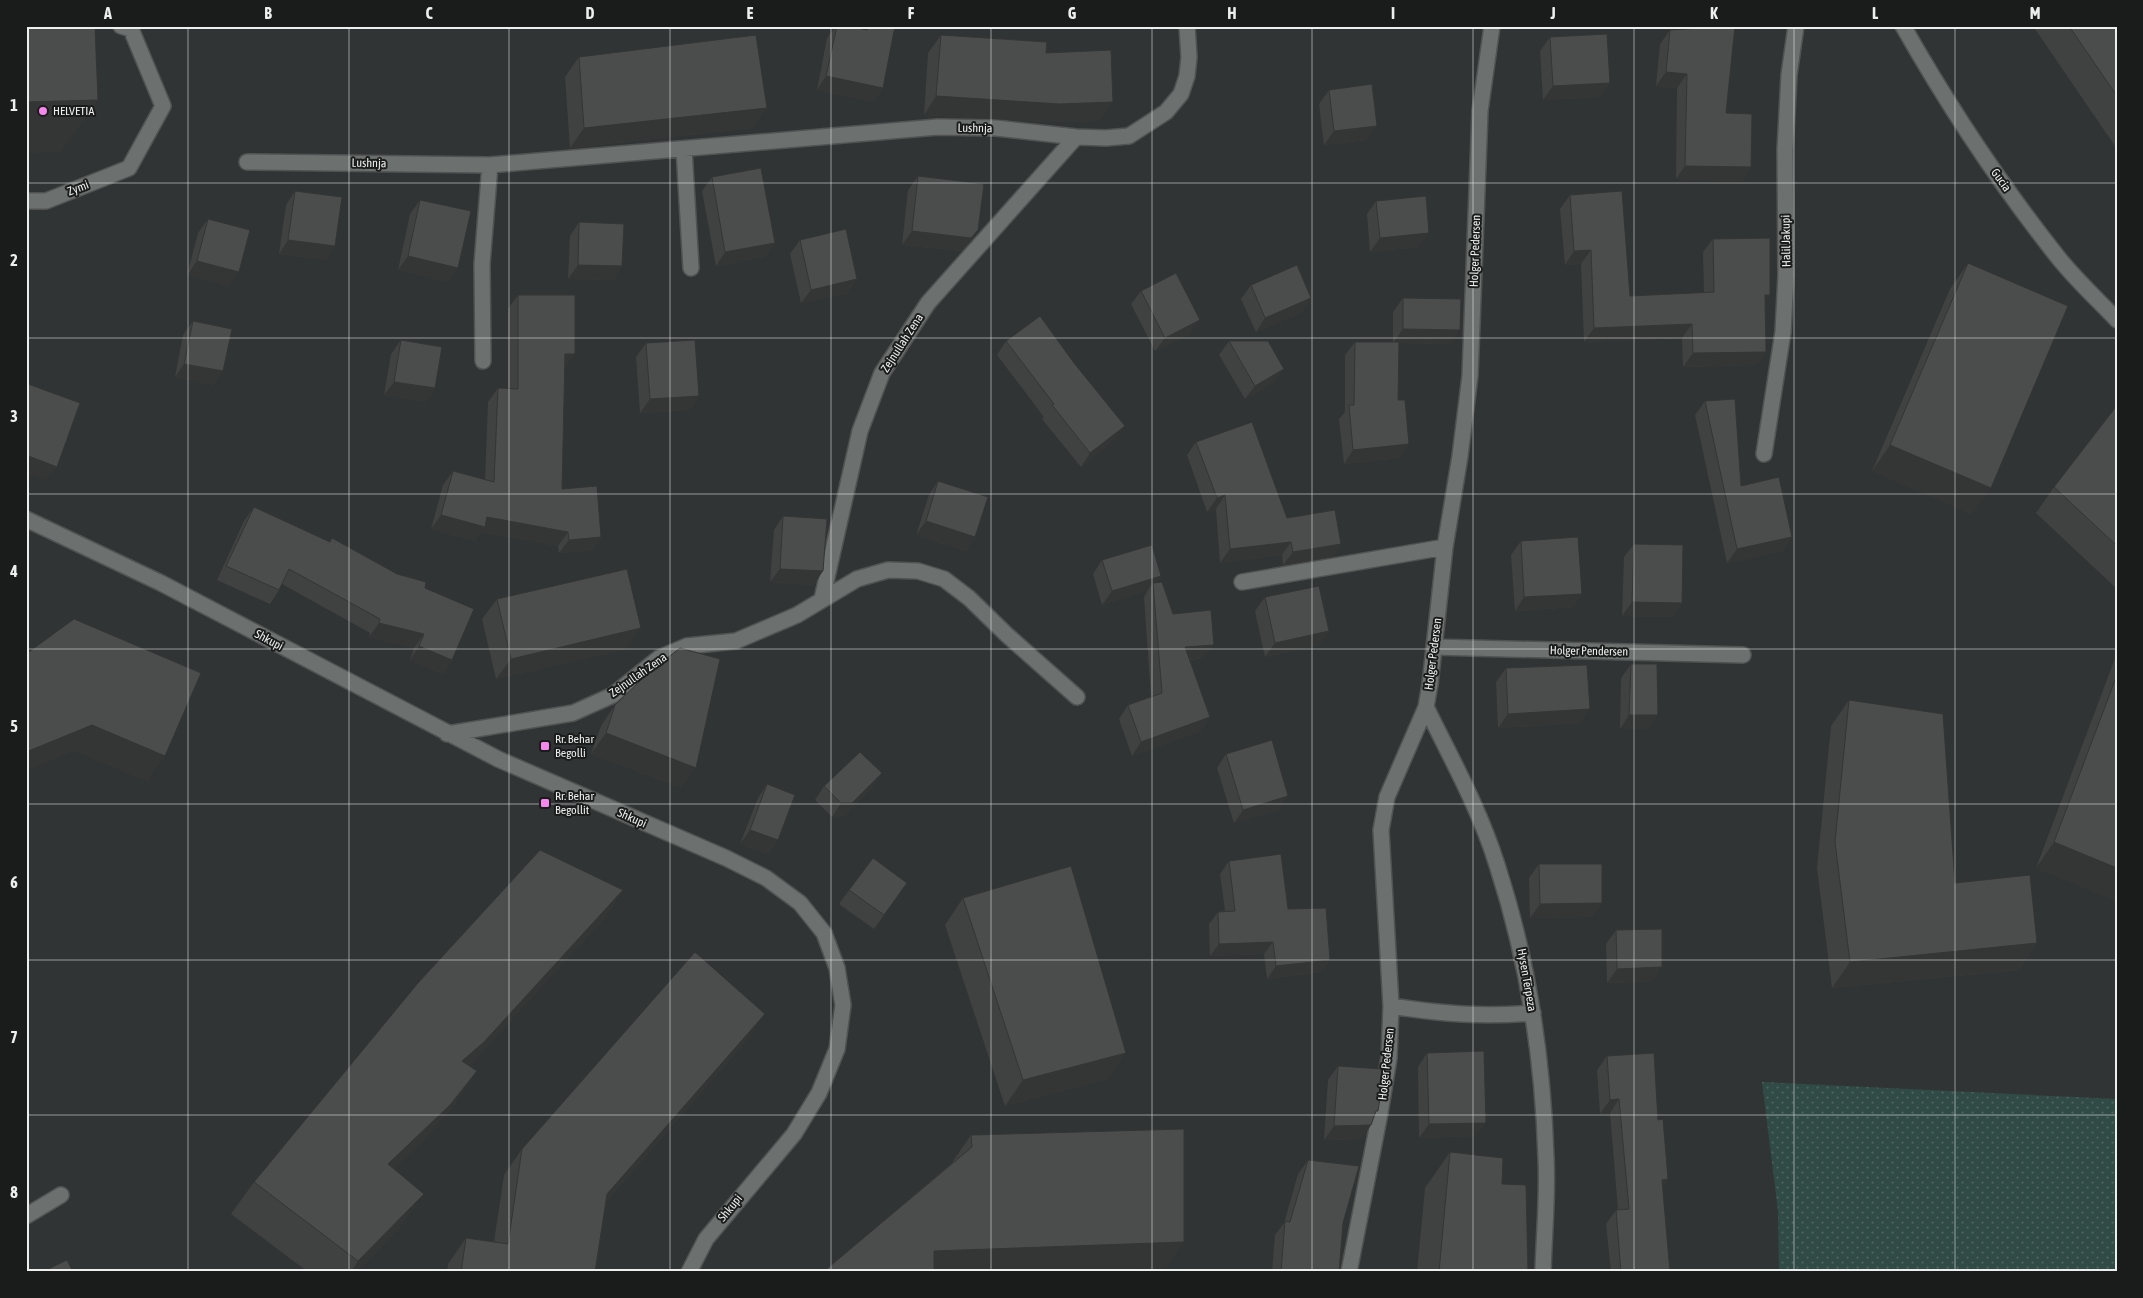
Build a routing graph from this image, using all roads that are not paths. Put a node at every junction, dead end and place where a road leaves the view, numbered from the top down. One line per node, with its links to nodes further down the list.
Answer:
1 (122, 26): 10 (street, Zymi)
2 (1187, 26): 6 (street, Lushnja)
3 (1492, 26): 16 (street, Holger Pedersen)
4 (1796, 26): 14 (street, Halil Jakupi)
5 (1904, 26): 12 (street, Gucia)
6 (1076, 137): 7 (street, Lushnja); 18 (street, Zejnullah Zena)
7 (684, 149): 9 (street, Lushnja); 11 (street)
8 (248, 162): 9 (street, Lushnja)
9 (490, 165): 13 (street)
10 (26, 201)
11 (691, 268)
12 (2117, 320)
13 (483, 361)
14 (1764, 454)
15 (26, 518): 23 (street, Shkupi)
16 (1445, 547): 17 (street); 19 (street, Holger Pedersen)
17 (1242, 582)
18 (822, 599): 21 (street, Zejnullah Zena); 23 (street, Zejnullah Zena)
19 (1434, 647): 20 (street, Holger Pendersen); 22 (street, Holger Pedersen)
20 (1744, 655)
21 (1077, 697)
22 (1426, 706): 24 (street, Holger Pedersen); 25 (street, Hysen Tërpeza)
23 (447, 734): 28 (street, Shkupi)
24 (1391, 1006): 25 (street); 29 (street, Holger Pedersen)
25 (1533, 1013): 30 (street, Hysen Tërpeza)
26 (61, 1195): 27 (street)
27 (26, 1216)
28 (689, 1272)
29 (1349, 1272)
30 (1544, 1272)

